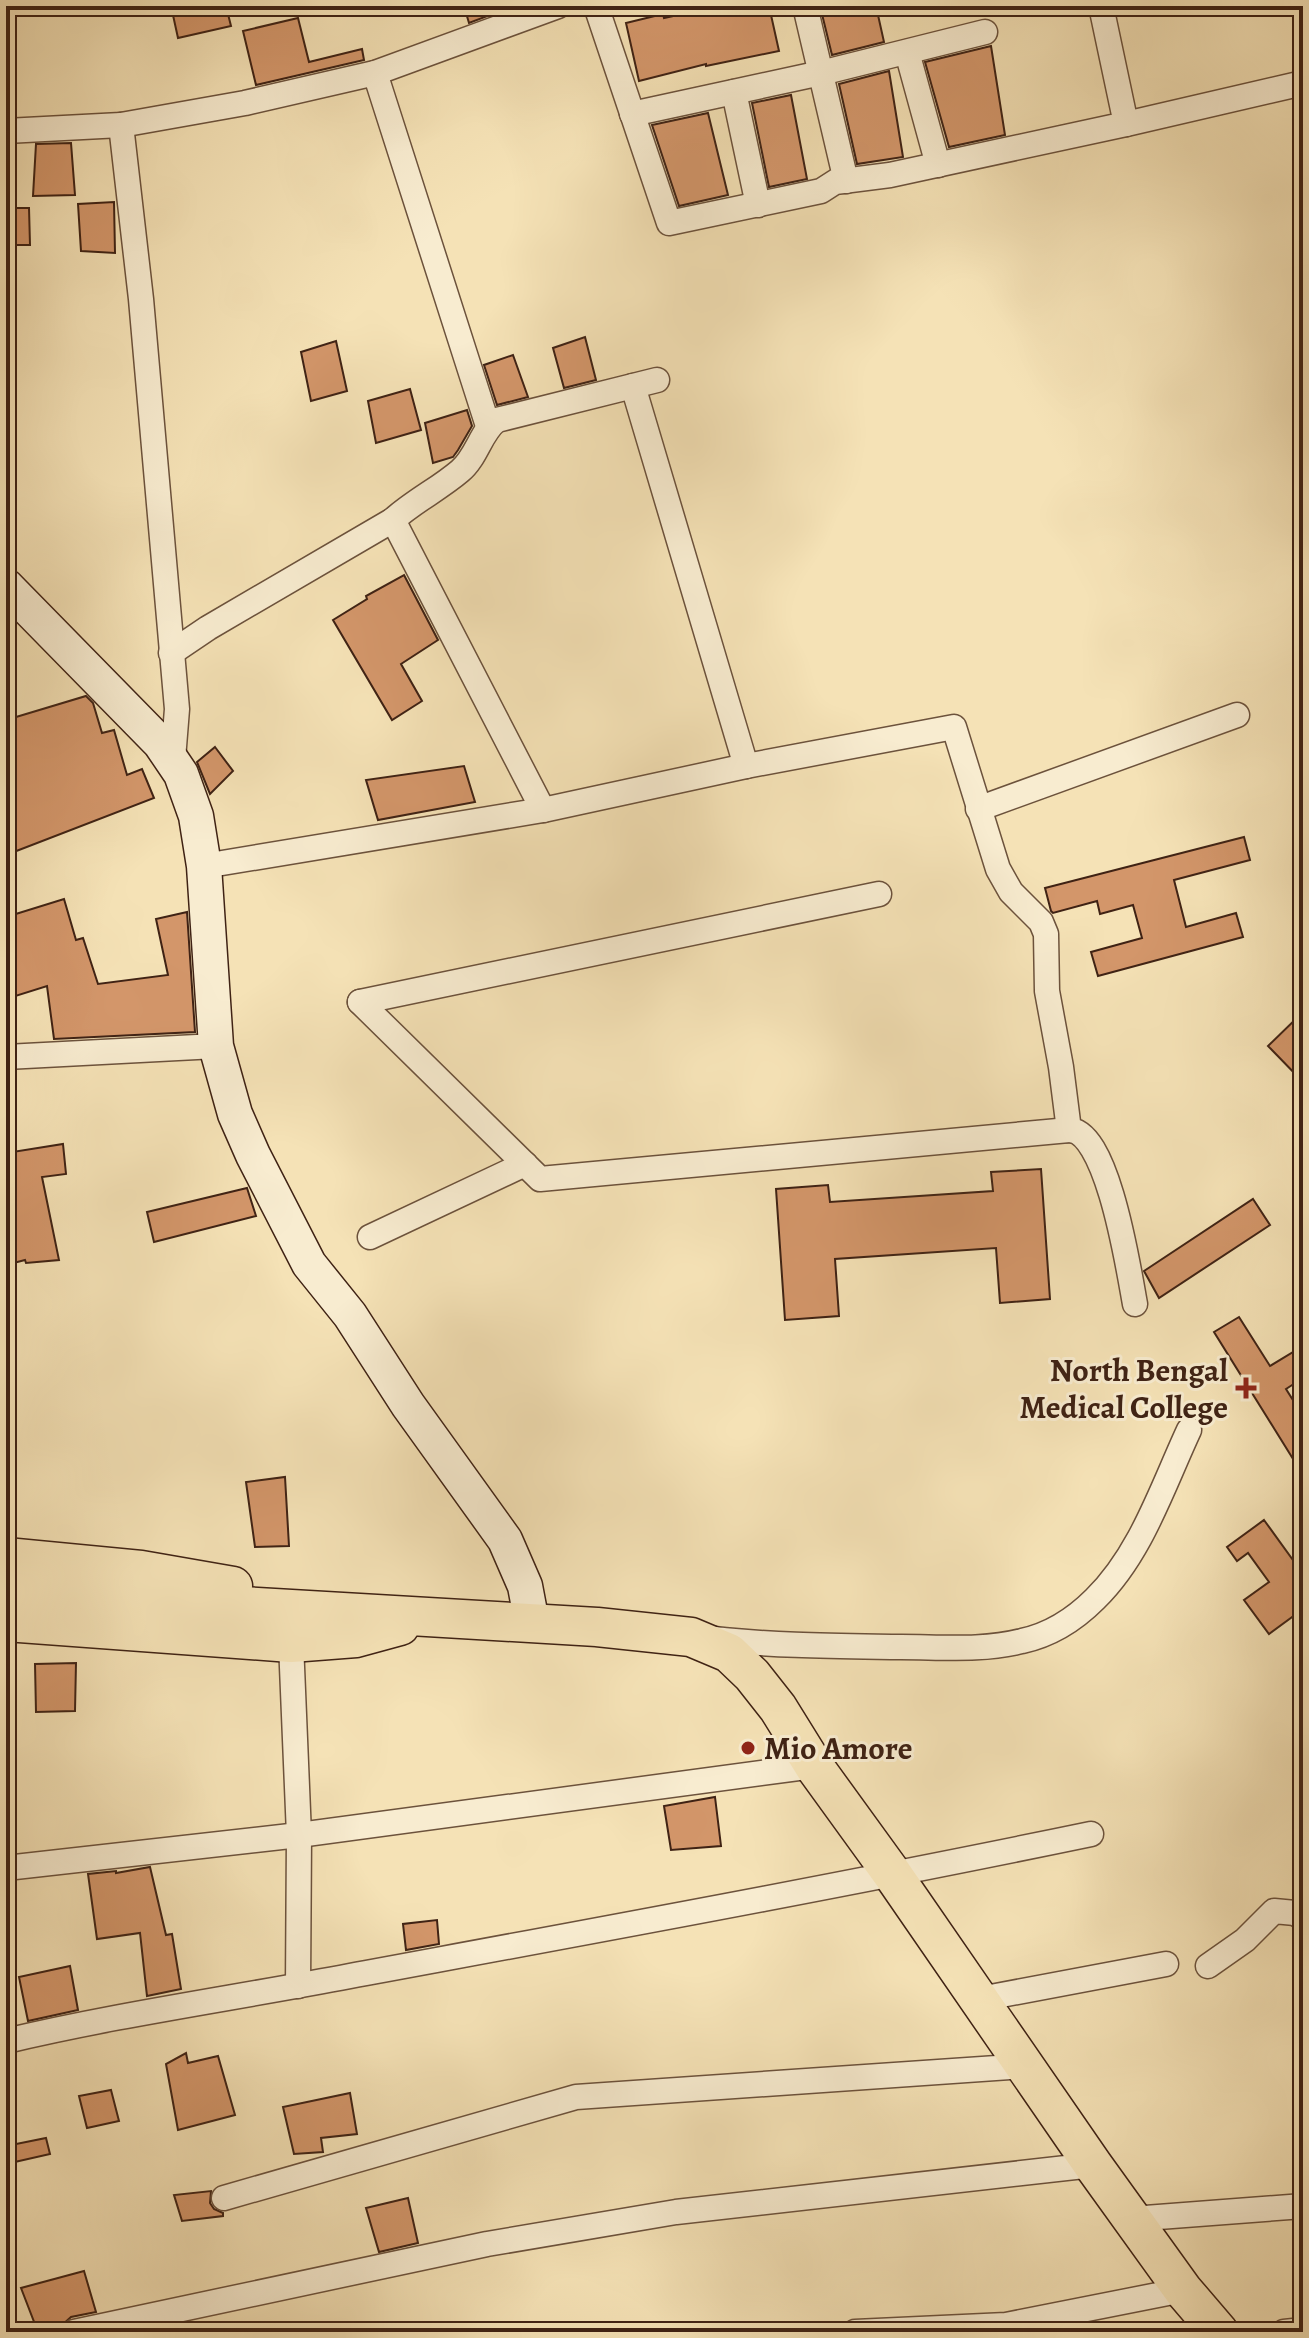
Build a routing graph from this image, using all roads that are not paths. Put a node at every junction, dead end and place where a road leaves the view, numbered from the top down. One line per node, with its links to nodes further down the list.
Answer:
1 (558, 6): 7 (street)
2 (596, 6): 11 (street)
3 (805, 6): 8 (street)
4 (1101, 6): 12 (street)
5 (985, 32): 6 (street)
6 (907, 52): 8 (street); 15 (street)
7 (375, 73): 13 (street); 20 (street)
8 (821, 73): 10 (street); 16 (street)
9 (1303, 83): 12 (street)
10 (734, 92): 11 (street); 17 (street)
11 (632, 114): 17 (street)
12 (1126, 124): 15 (street)
13 (121, 125): 14 (street); 23 (street)
14 (6, 131)
15 (938, 165): 16 (street)
16 (846, 181): 17 (street)
17 (758, 205)
18 (657, 380): 19 (street)
19 (633, 386): 20 (street); 26 (street)
20 (488, 426): 21 (street)
21 (393, 520): 23 (street); 28 (street)
22 (6, 586): 25 (street)
23 (171, 653): 25 (street)
24 (1237, 715): 27 (street)
25 (173, 759): 29 (street)
26 (746, 766): 27 (street); 28 (street)
27 (978, 809): 33 (street)
28 (543, 810): 29 (street)
29 (204, 866): 31 (street)
30 (879, 894): 34 (street)
31 (216, 1046): 32 (street); 43 (street)
32 (6, 1057)
33 (1069, 1130): 34 (street); 36 (street)
34 (525, 1164): 35 (street)
35 (370, 1237)
36 (1135, 1304)
37 (1189, 1430): 44 (street)
38 (6, 1557): 40 (main road)
39 (6, 1592): 40 (main road)
40 (281, 1607): 41 (main road)
41 (434, 1617): 43 (main road); 45 (main road)
42 (6, 1622): 45 (main road)
43 (532, 1623): 44 (main road)
44 (691, 1637): 46 (main road)
45 (291, 1643): 48 (street)
46 (814, 1766): 48 (street); 50 (main road)
47 (1091, 1834): 50 (street)
48 (299, 1835): 49 (street); 54 (street)
49 (6, 1868)
50 (893, 1875): 54 (street); 55 (main road)
51 (1303, 1918): 53 (street)
52 (1166, 1964): 55 (street)
53 (1208, 1966)
54 (298, 1986): 56 (street)
55 (980, 1999): 57 (main road)
56 (6, 2041)
57 (1024, 2066): 58 (main road); 59 (street)
58 (1093, 2165): 61 (main road); 64 (street)
59 (224, 2198)
60 (1303, 2206): 61 (street)
61 (1132, 2219): 62 (main road)
62 (1183, 2290): 65 (street); 66 (main road)
63 (1303, 2330): 67 (street)
64 (74, 2332)
65 (855, 2332)
66 (1219, 2332)
67 (1284, 2332)

